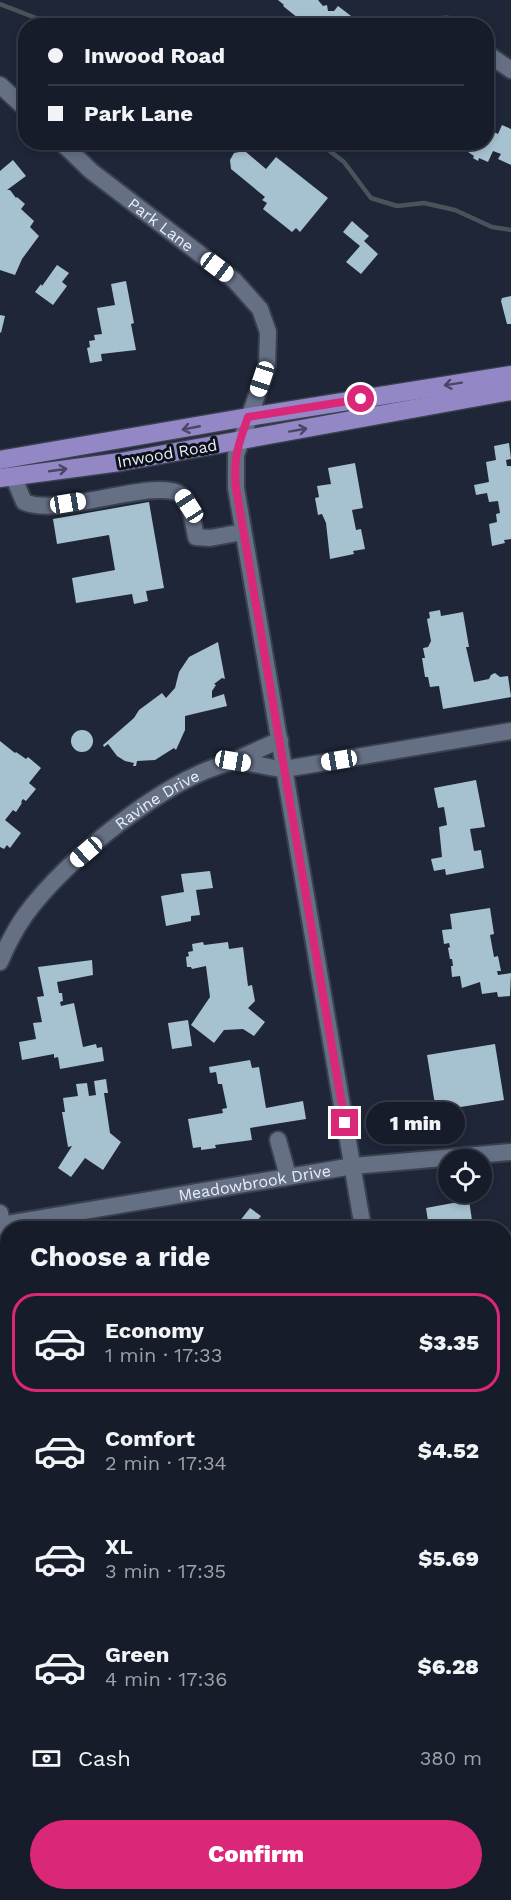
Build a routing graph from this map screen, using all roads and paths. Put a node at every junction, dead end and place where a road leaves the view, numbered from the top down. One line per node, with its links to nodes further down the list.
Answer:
1 (494, 58): 2 (street)
2 (511, 70)
3 (0, 85): 4 (street)
4 (18, 102)
5 (69, 150): 8 (street, Park Lane)
6 (511, 375): 7 (main road, Inwood Road)
7 (499, 387): 8 (main road, Inwood Road, one-way to 8); 9 (main road, Inwood Road, one-way to 7)
8 (248, 417): 9 (street, Park Lane); 10 (main road, Inwood Road, one-way to 10)
9 (240, 440): 11 (main road, Inwood Road, one-way to 9); 12 (street, Park Lane)
10 (0, 460)
11 (7, 477): 12 (street)
12 (243, 532): 14 (street, Park Lane)
13 (511, 731): 16 (street)
14 (280, 740): 15 (street, Ravine Drive); 16 (street, Park Lane)
15 (233, 761): 16 (street); 17 (street, Ravine Drive)
16 (285, 769): 20 (street, Park Lane)
17 (0, 962)
18 (278, 1140): 21 (street)
19 (511, 1152): 20 (street, Meadowbrook Drive)
20 (353, 1166): 21 (street, Meadowbrook Drive); 23 (street, Park Lane)
21 (288, 1176): 22 (street, Meadowbrook Drive)
22 (1, 1221)
23 (362, 1221)

